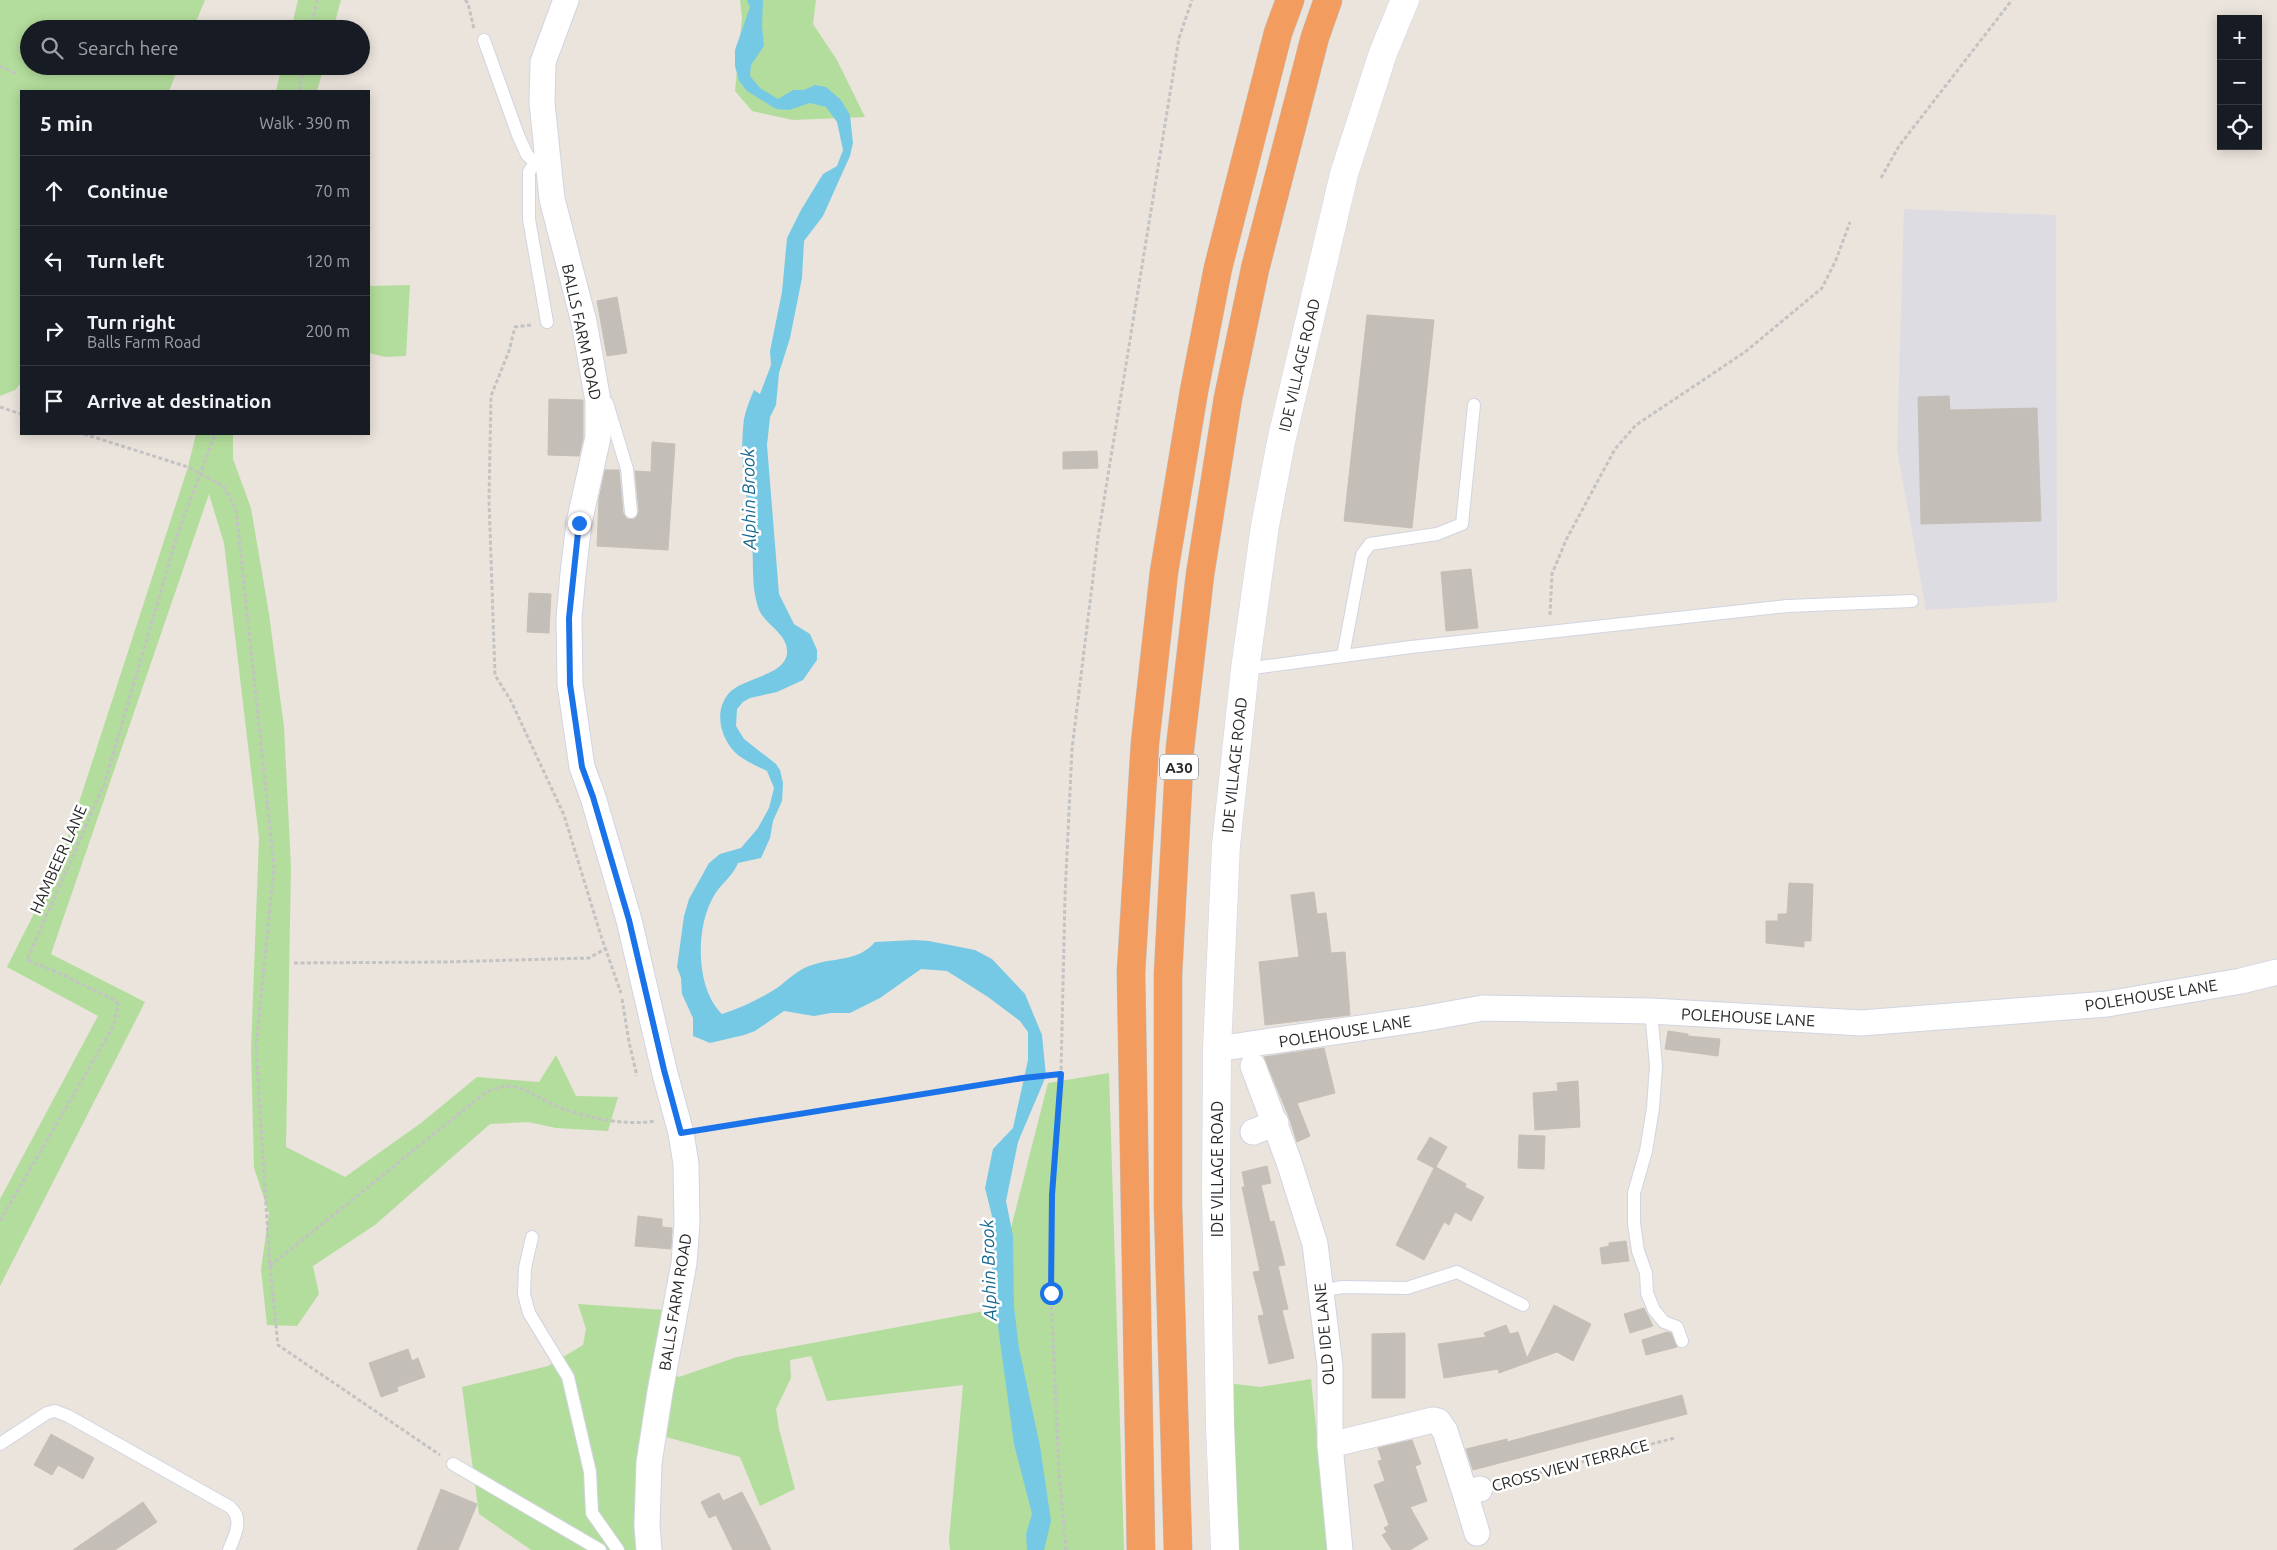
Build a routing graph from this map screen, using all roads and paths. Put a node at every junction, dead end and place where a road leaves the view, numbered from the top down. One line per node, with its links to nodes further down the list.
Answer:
1 (317, 0): 9 (path)
2 (465, 0): 10 (path)
3 (566, 0): 15 (street, BALLS FARM ROAD)
4 (1192, 0): 37 (path)
5 (1290, 0): 59 (highway, A30)
6 (1328, 0): 60 (highway, A30)
7 (1405, 0): 30 (street, IDE VILLAGE ROAD)
8 (2012, 0): 16 (path)
9 (313, 20)
10 (484, 40): 15 (lane)
11 (0, 66): 12 (path)
12 (17, 74)
13 (302, 75): 14 (path)
14 (299, 90)
15 (542, 163): 18 (lane); 19 (street, BALLS FARM ROAD)
16 (1880, 178)
17 (1850, 222): 28 (path)
18 (547, 322): 31 (path)
19 (595, 390): 26 (lane); 40 (street, BALLS FARM ROAD)
20 (1474, 405): 29 (lane)
21 (0, 408): 22 (path)
22 (20, 414)
23 (87, 435): 25 (path)
24 (215, 435): 25 (path, HAMBEER LANE)
25 (200, 473): 42 (path, HAMBEER LANE); 44 (path)
26 (631, 512)
27 (1912, 601): 28 (lane)
28 (1550, 632): 29 (lane)
29 (1342, 656): 30 (lane)
30 (1245, 669): 35 (street, IDE VILLAGE ROAD)
31 (606, 949): 32 (path); 38 (path)
32 (294, 963)
33 (2277, 972): 34 (street, POLEHOUSE LANE)
34 (1651, 1011): 35 (street, POLEHOUSE LANE); 47 (lane)
35 (1217, 1049): 61 (street, IDE VILLAGE ROAD)
36 (1253, 1066): 39 (street, OLD IDE LANE)
37 (1061, 1074): 40 (path); 58 (path)
38 (637, 1076)
39 (1276, 1123): 41 (street); 45 (street, OLD IDE LANE)
40 (679, 1126): 44 (path); 57 (street, BALLS FARM ROAD)
41 (1253, 1132)
42 (0, 1221)
43 (532, 1238): 56 (lane)
44 (270, 1267): 51 (path)
45 (1321, 1290): 46 (lane); 50 (street, OLD IDE LANE)
46 (1523, 1305)
47 (1682, 1341)
48 (1675, 1438): 52 (path, CROSS VIEW TERRACE)
49 (0, 1444): 54 (lane)
50 (1330, 1445): 52 (street); 62 (street, OLD IDE LANE)
51 (453, 1464): 55 (lane)
52 (1472, 1491): 53 (street)
53 (1477, 1533)
54 (230, 1550)
55 (600, 1550)
56 (618, 1550)
57 (649, 1550)
58 (1066, 1550)
59 (1141, 1550)
60 (1178, 1550)
61 (1225, 1550)
62 (1340, 1550)

